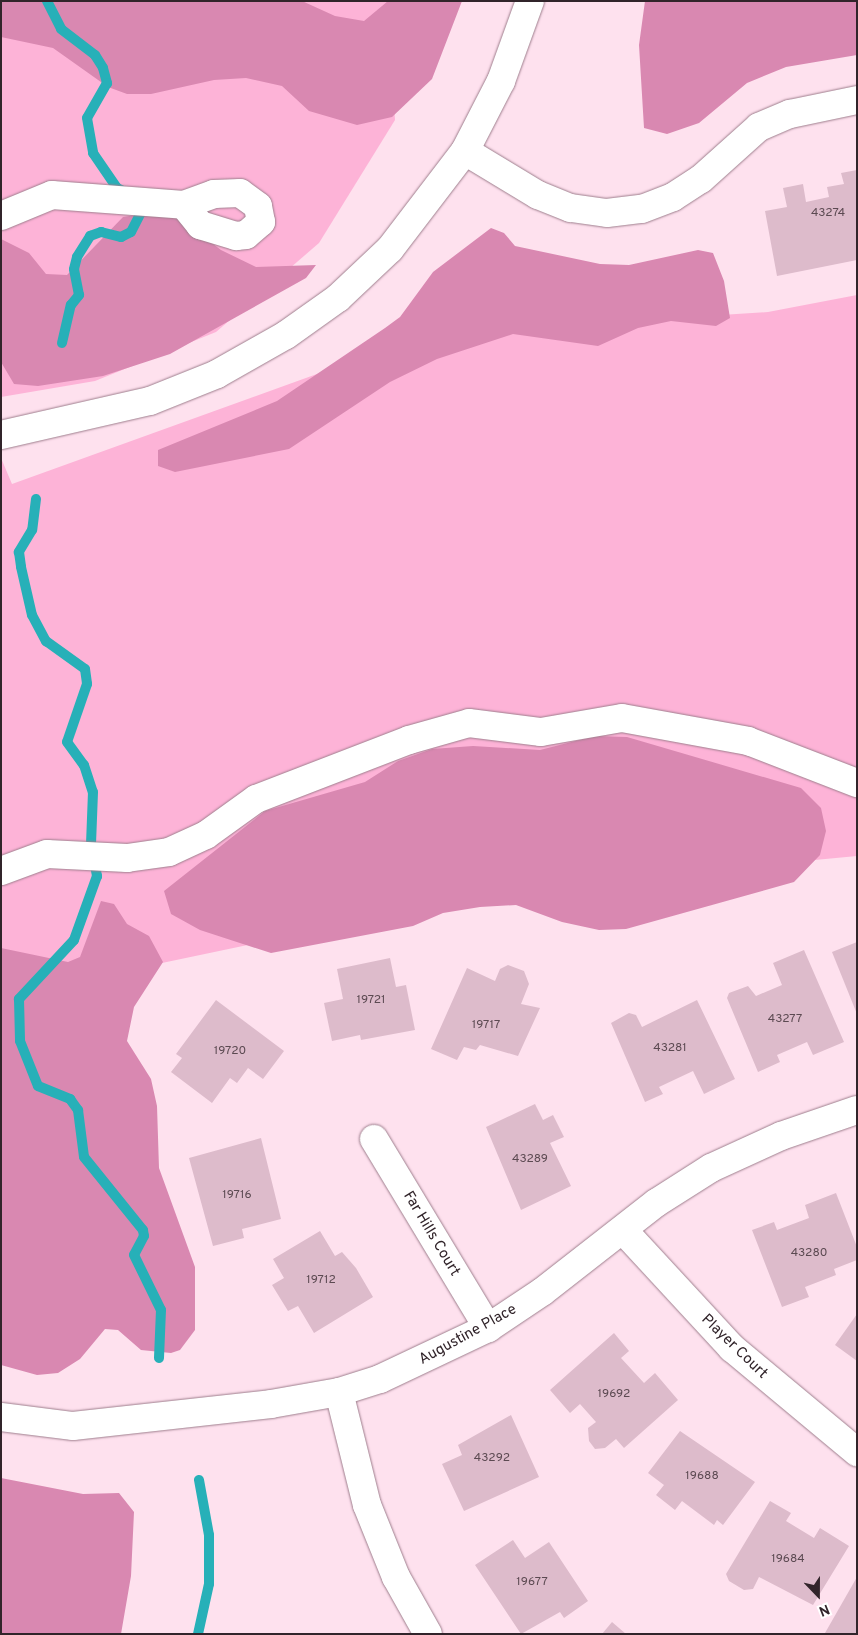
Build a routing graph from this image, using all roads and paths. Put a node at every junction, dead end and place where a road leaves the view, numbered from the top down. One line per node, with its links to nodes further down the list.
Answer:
1 (530, 1): 3 (street)
2 (857, 100): 3 (street)
3 (465, 151): 6 (street)
4 (178, 204): 5 (street)
5 (1, 216)
6 (1, 435)
7 (857, 783): 8 (street)
8 (1, 871)
9 (857, 1110): 11 (street, Augustine Place)
10 (374, 1139): 12 (street, Far Hills Court)
11 (623, 1230): 12 (street, Augustine Place); 15 (street, Player Court)
12 (488, 1328): 13 (street, Augustine Place)
13 (339, 1392): 14 (street, Augustine Place); 16 (street)
14 (1, 1417)
15 (857, 1452)
16 (428, 1634)

